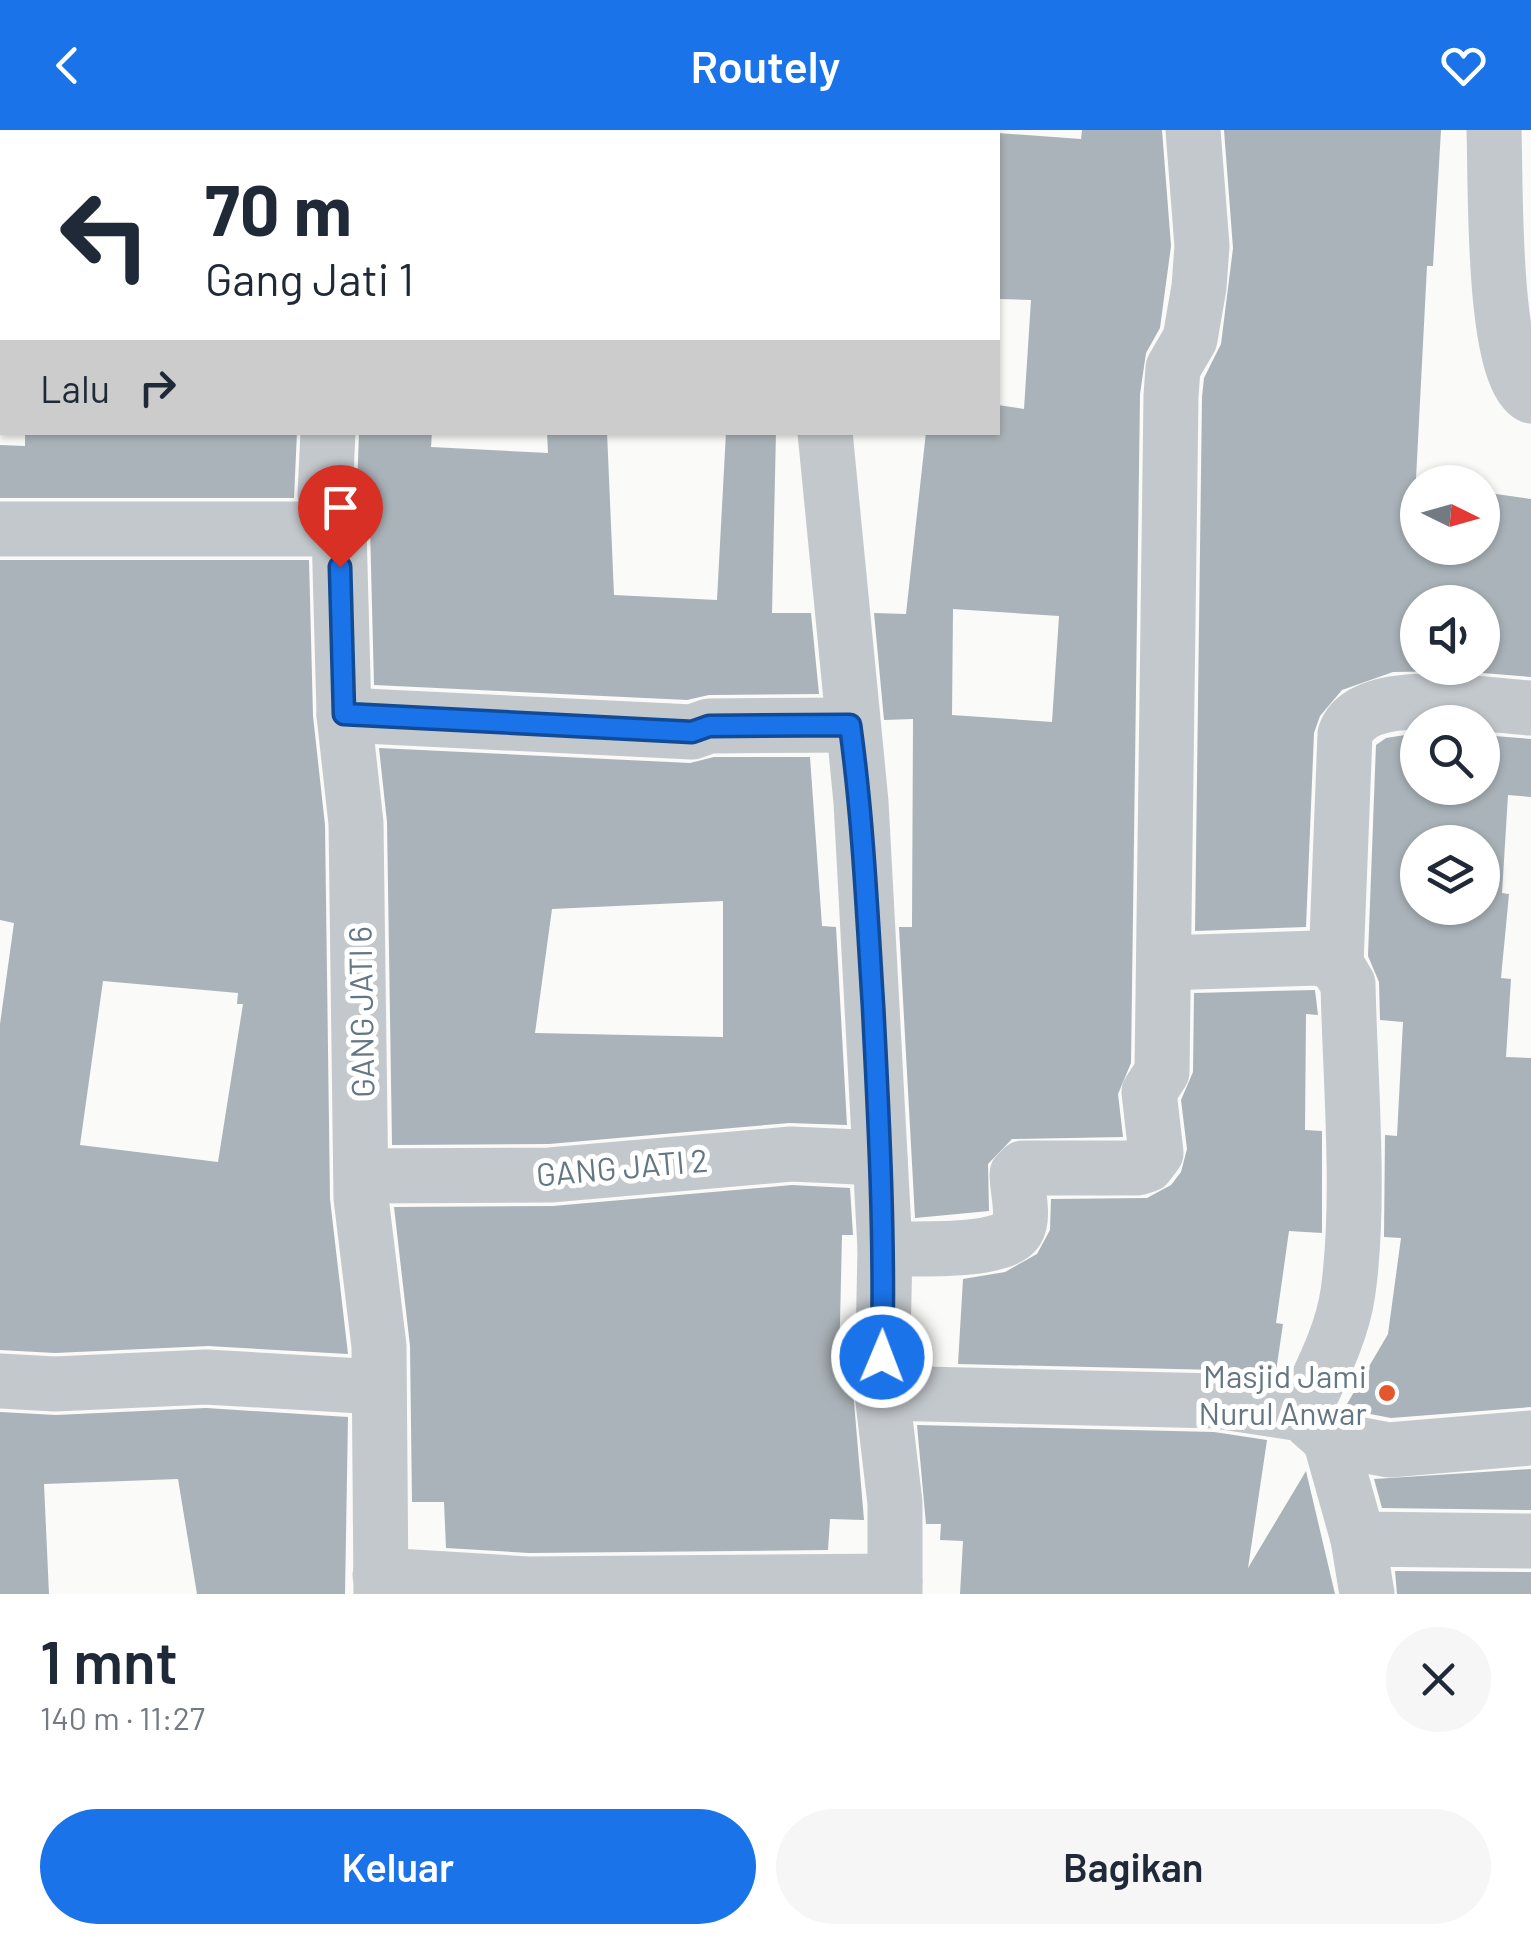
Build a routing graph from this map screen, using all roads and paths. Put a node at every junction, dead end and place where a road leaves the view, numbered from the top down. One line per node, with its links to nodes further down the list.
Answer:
1 (1193, 130): 11 (street)
2 (1494, 130): 3 (street)
3 (1531, 396)
4 (328, 435): 7 (street, GANG JATI 6)
5 (824, 435): 10 (street)
6 (0, 529): 7 (street)
7 (338, 529): 9 (street, GANG JATI 6)
8 (1531, 708): 12 (street)
9 (344, 714): 10 (street); 14 (street, GANG JATI 6)
10 (850, 725): 13 (street)
11 (1164, 963): 12 (street); 15 (street)
12 (1336, 964): 19 (street)
13 (880, 1158): 14 (street, GANG JATI 2); 15 (street)
14 (362, 1176): 17 (street, GANG JATI 6)
15 (885, 1249): 18 (street)
16 (0, 1380): 17 (street)
17 (378, 1387): 23 (street, GANG JATI 6)
18 (882, 1393): 19 (street); 24 (street)
19 (1316, 1427): 20 (street); 21 (street)
20 (1531, 1438)
21 (1358, 1539): 22 (street); 25 (street)
22 (1531, 1541)
23 (380, 1585): 24 (street)
24 (895, 1588)
25 (1366, 1594)

